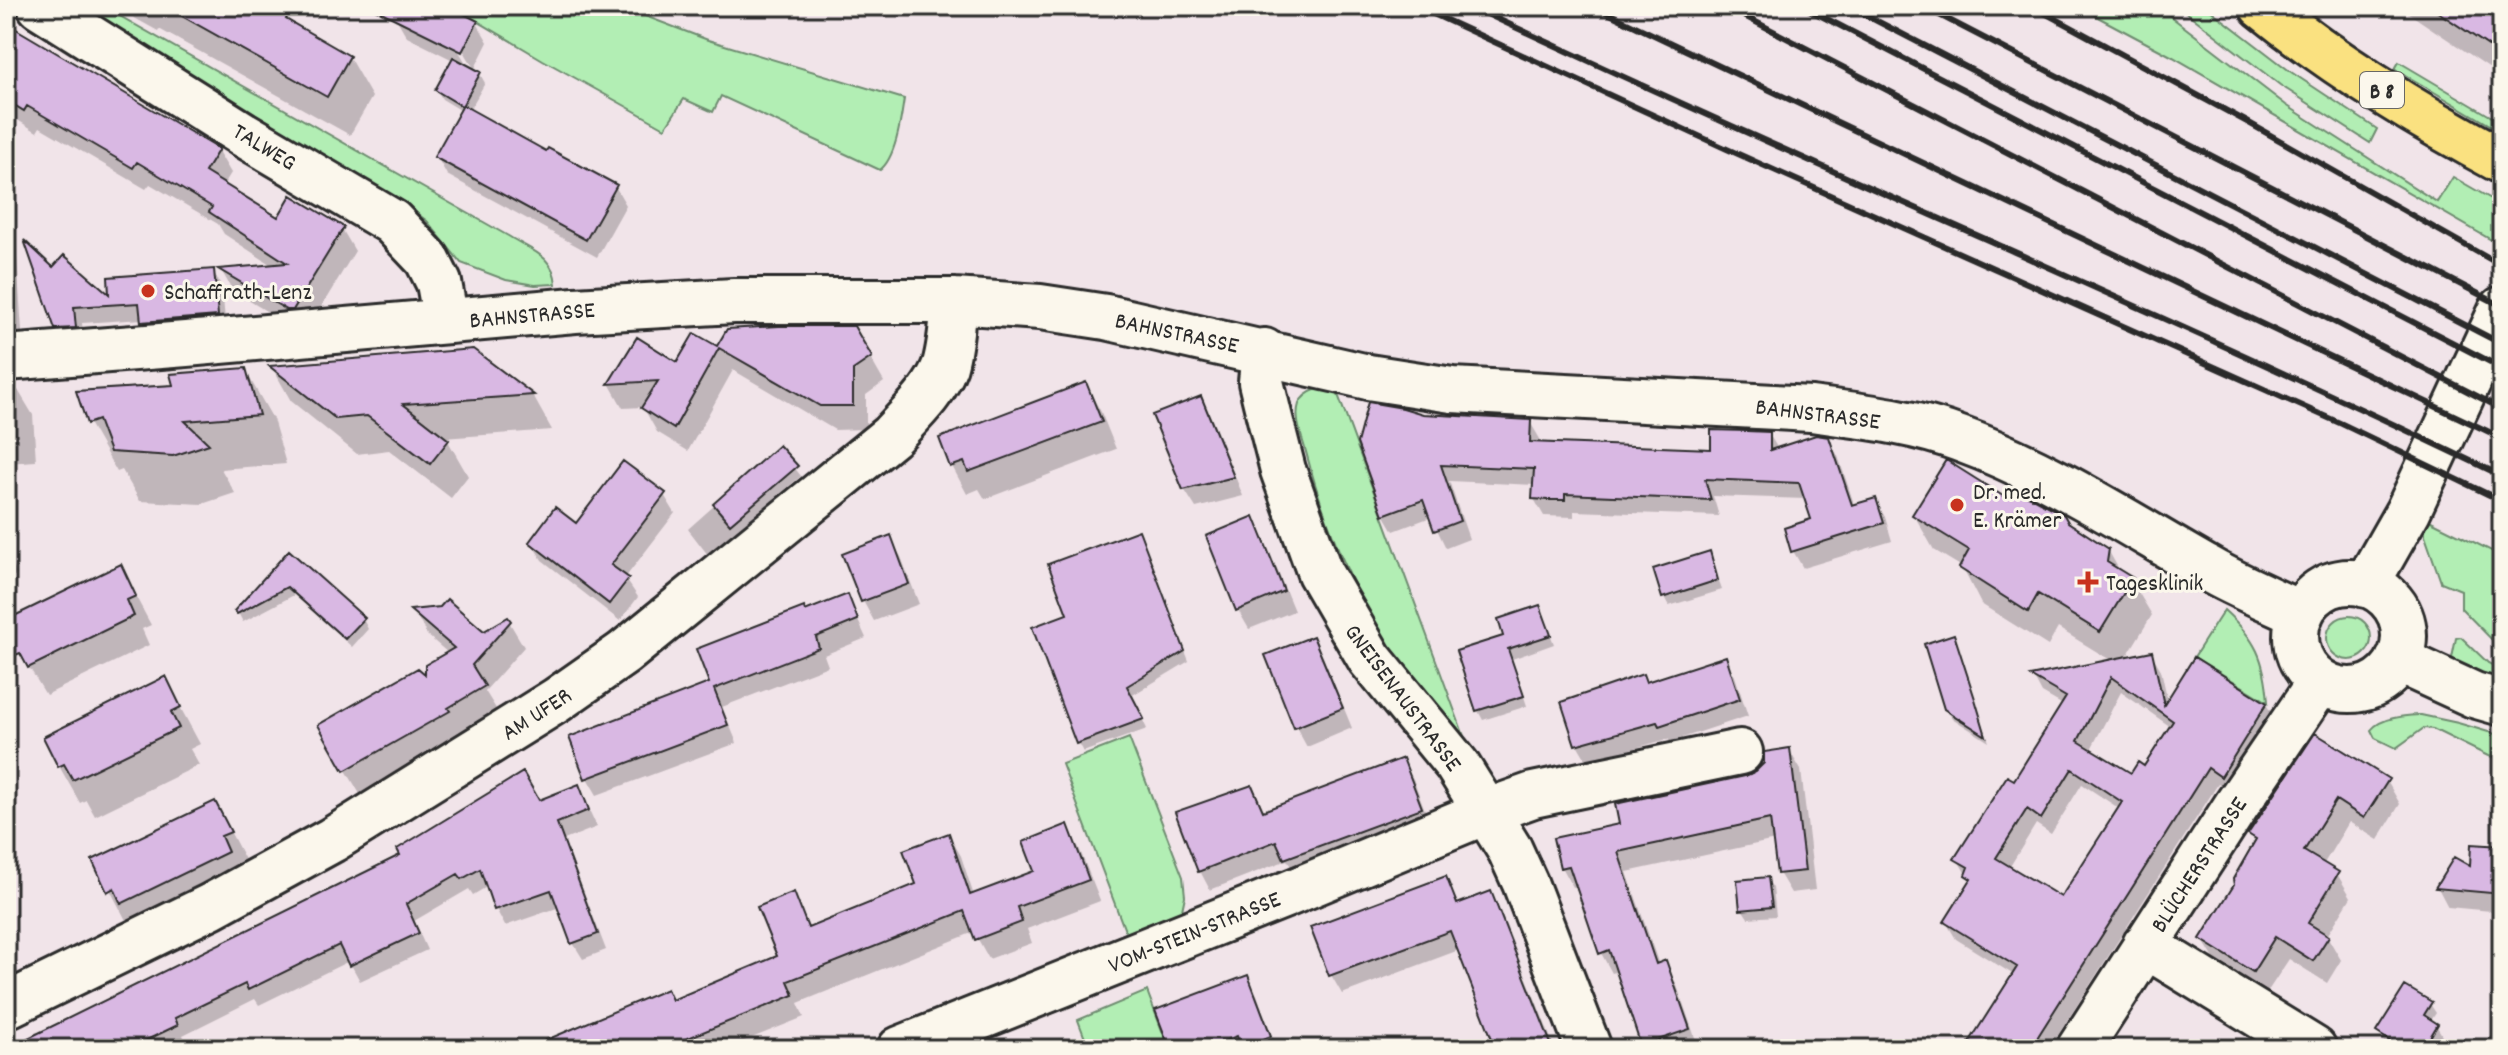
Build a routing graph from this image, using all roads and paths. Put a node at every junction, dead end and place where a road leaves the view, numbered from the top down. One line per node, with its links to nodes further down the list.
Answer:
1 (40, 6): 6 (street, TALWEG)
2 (2262, 6): 3 (main road, B 8)
3 (2502, 161)
4 (954, 301): 6 (street, BAHNSTRASSE); 7 (street, BAHNSTRASSE); 17 (street, AM UFER)
5 (2502, 309): 9 (street)
6 (446, 321): 8 (street, BAHNSTRASSE)
7 (1264, 351): 10 (street, BAHNSTRASSE); 15 (street, GNEISENAUSTRASSE)
8 (6, 358)
9 (2366, 585): 10 (street); 11 (street)
10 (2301, 614): 12 (street)
11 (2398, 660): 12 (street); 13 (street)
12 (2320, 682): 16 (street, BLÜCHERSTRASSE)
13 (2502, 703)
14 (1740, 752): 15 (street)
15 (1488, 811): 18 (street, VOM-STEIN-STRASSE); 19 (street, GNEISENAUSTRASSE)
16 (2145, 945): 20 (street, BLÜCHERSTRASSE); 21 (street)
17 (6, 1006)
18 (900, 1049)
19 (1589, 1049)
20 (2079, 1049)
21 (2314, 1049)

